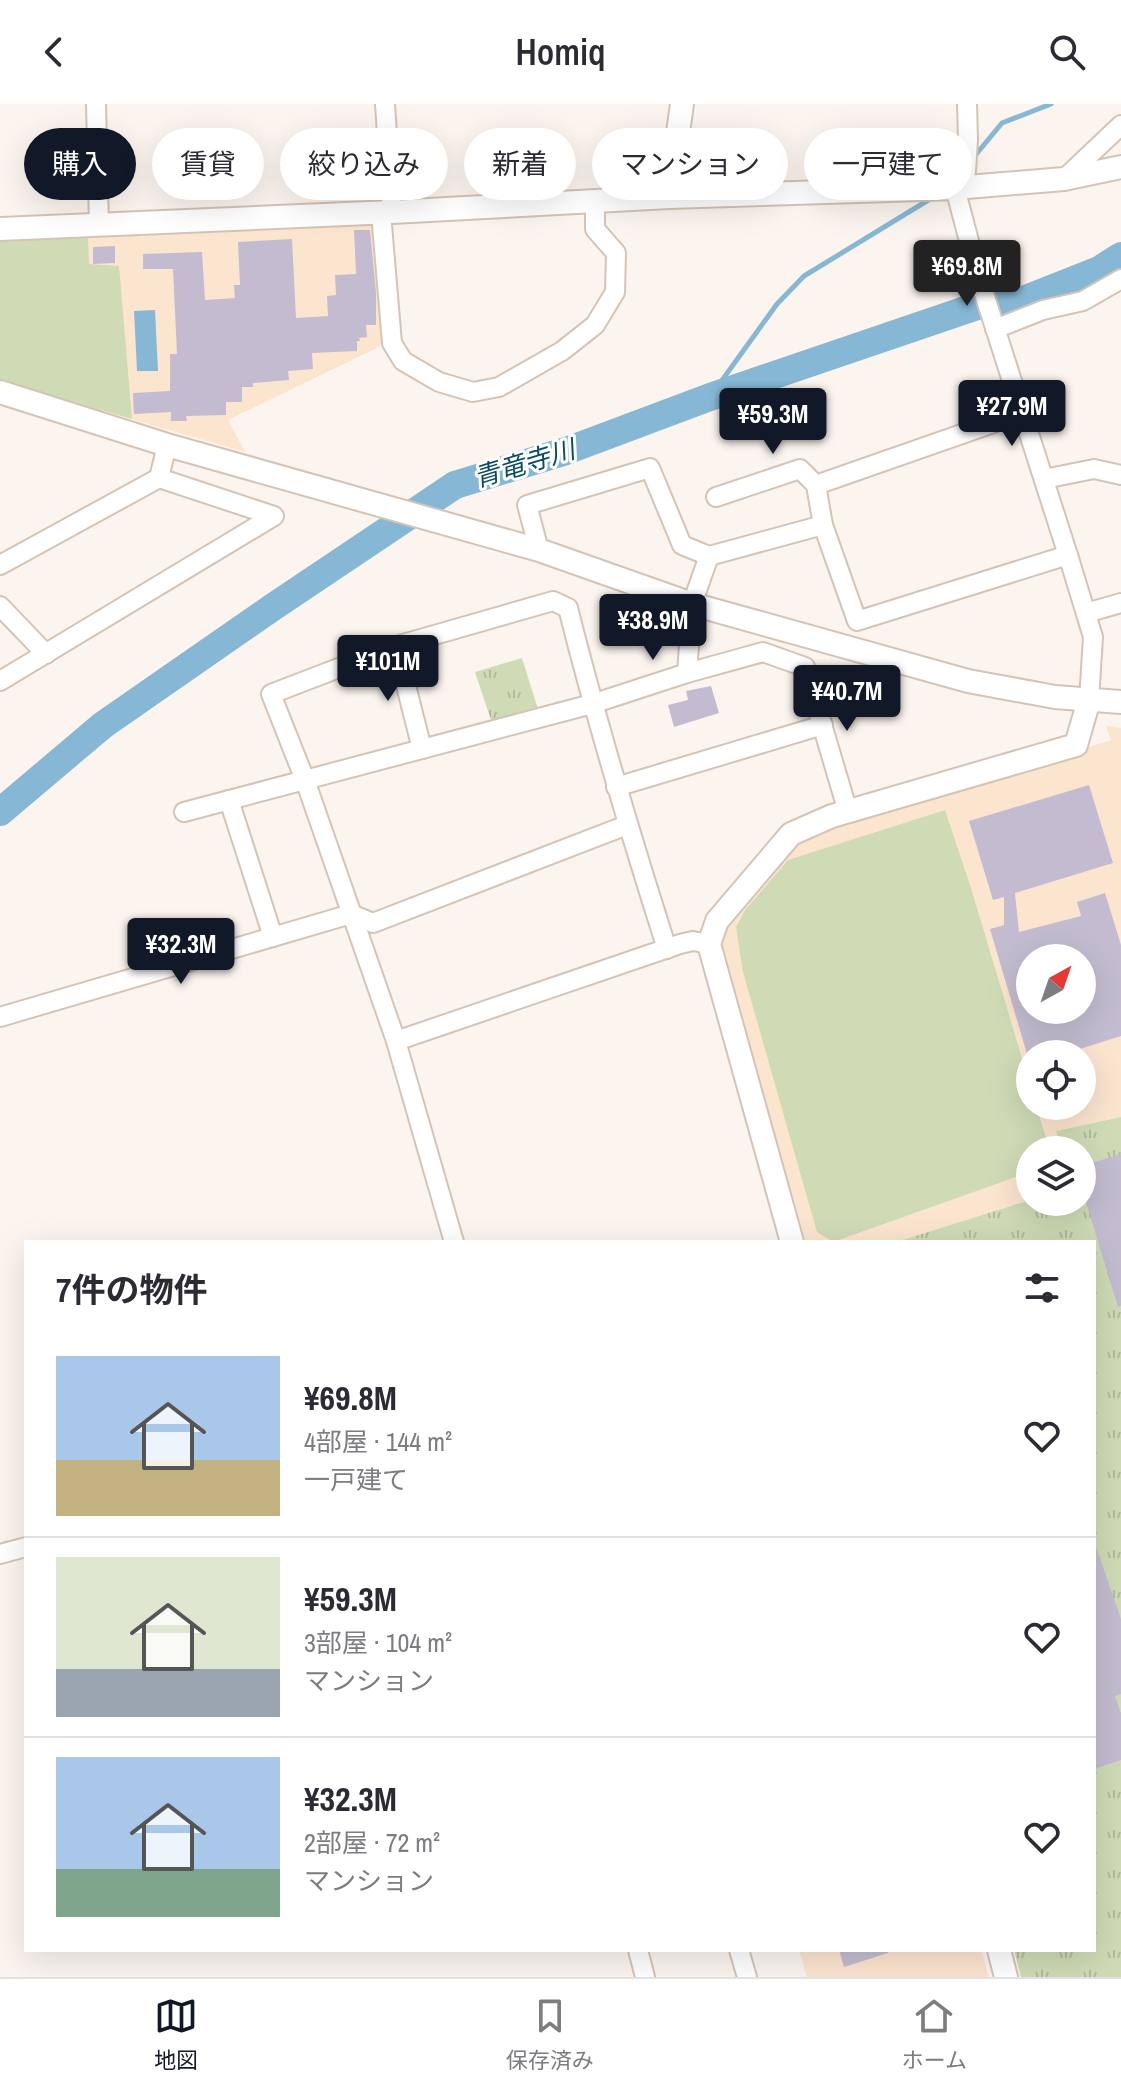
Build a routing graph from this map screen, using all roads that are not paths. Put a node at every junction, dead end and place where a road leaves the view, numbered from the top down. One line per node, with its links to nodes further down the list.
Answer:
1 (96, 104): 15 (street)
2 (385, 104): 14 (street)
3 (682, 104): 6 (street)
4 (967, 104): 7 (street)
5 (1121, 125): 9 (street)
6 (679, 128)
7 (968, 128)
8 (1121, 167): 9 (street)
9 (1064, 179): 10 (street)
10 (972, 187)
11 (614, 200): 13 (street)
12 (958, 200): 18 (street)
13 (595, 201): 14 (street); 14 (street)
14 (386, 213): 15 (street)
15 (99, 225): 16 (street)
16 (0, 229)
17 (1121, 279): 18 (street)
18 (995, 329): 20 (street)
19 (0, 392): 21 (street)
20 (1022, 413): 24 (street); 25 (street)
21 (167, 445): 23 (street); 28 (street)
22 (1121, 475): 24 (street)
23 (159, 478): 31 (street); 37 (street)
24 (1044, 479): 29 (street)
25 (816, 485): 26 (street); 27 (street)
26 (716, 497)
27 (823, 525): 29 (street); 30 (street)
28 (539, 550): 30 (street); 33 (street)
29 (1068, 555): 35 (street)
30 (709, 556): 33 (street)
31 (0, 565)
32 (1121, 603): 35 (street)
33 (692, 604): 38 (street); 40 (street)
34 (0, 606): 37 (street)
35 (1086, 613): 40 (street)
36 (396, 646): 42 (street); 44 (street); 45 (street)
37 (46, 654): 39 (street)
38 (687, 673): 42 (street); 43 (street)
39 (0, 681)
40 (1089, 700): 41 (street); 49 (street)
41 (1121, 702)
42 (592, 704): 44 (street); 46 (street)
43 (823, 725): 46 (street); 49 (street)
44 (422, 749): 45 (street)
45 (305, 780): 47 (street); 51 (street)
46 (616, 787): 50 (street)
47 (229, 800): 48 (street); 52 (street)
48 (184, 812)
49 (848, 812): 53 (street)
50 (627, 825): 51 (street); 54 (street)
51 (351, 914): 52 (street); 56 (street)
52 (273, 937): 55 (street)
53 (709, 944): 54 (street); 58 (street)
54 (667, 949): 56 (street)
55 (0, 1017)
56 (396, 1041): 57 (street)
57 (453, 1240)
58 (791, 1240)
59 (24, 1548): 60 (street)
60 (0, 1554)
61 (639, 1952): 64 (street)
62 (740, 1952): 65 (street)
63 (1000, 1952): 66 (street)
64 (645, 1977)
65 (747, 1977)
66 (1006, 1977)

